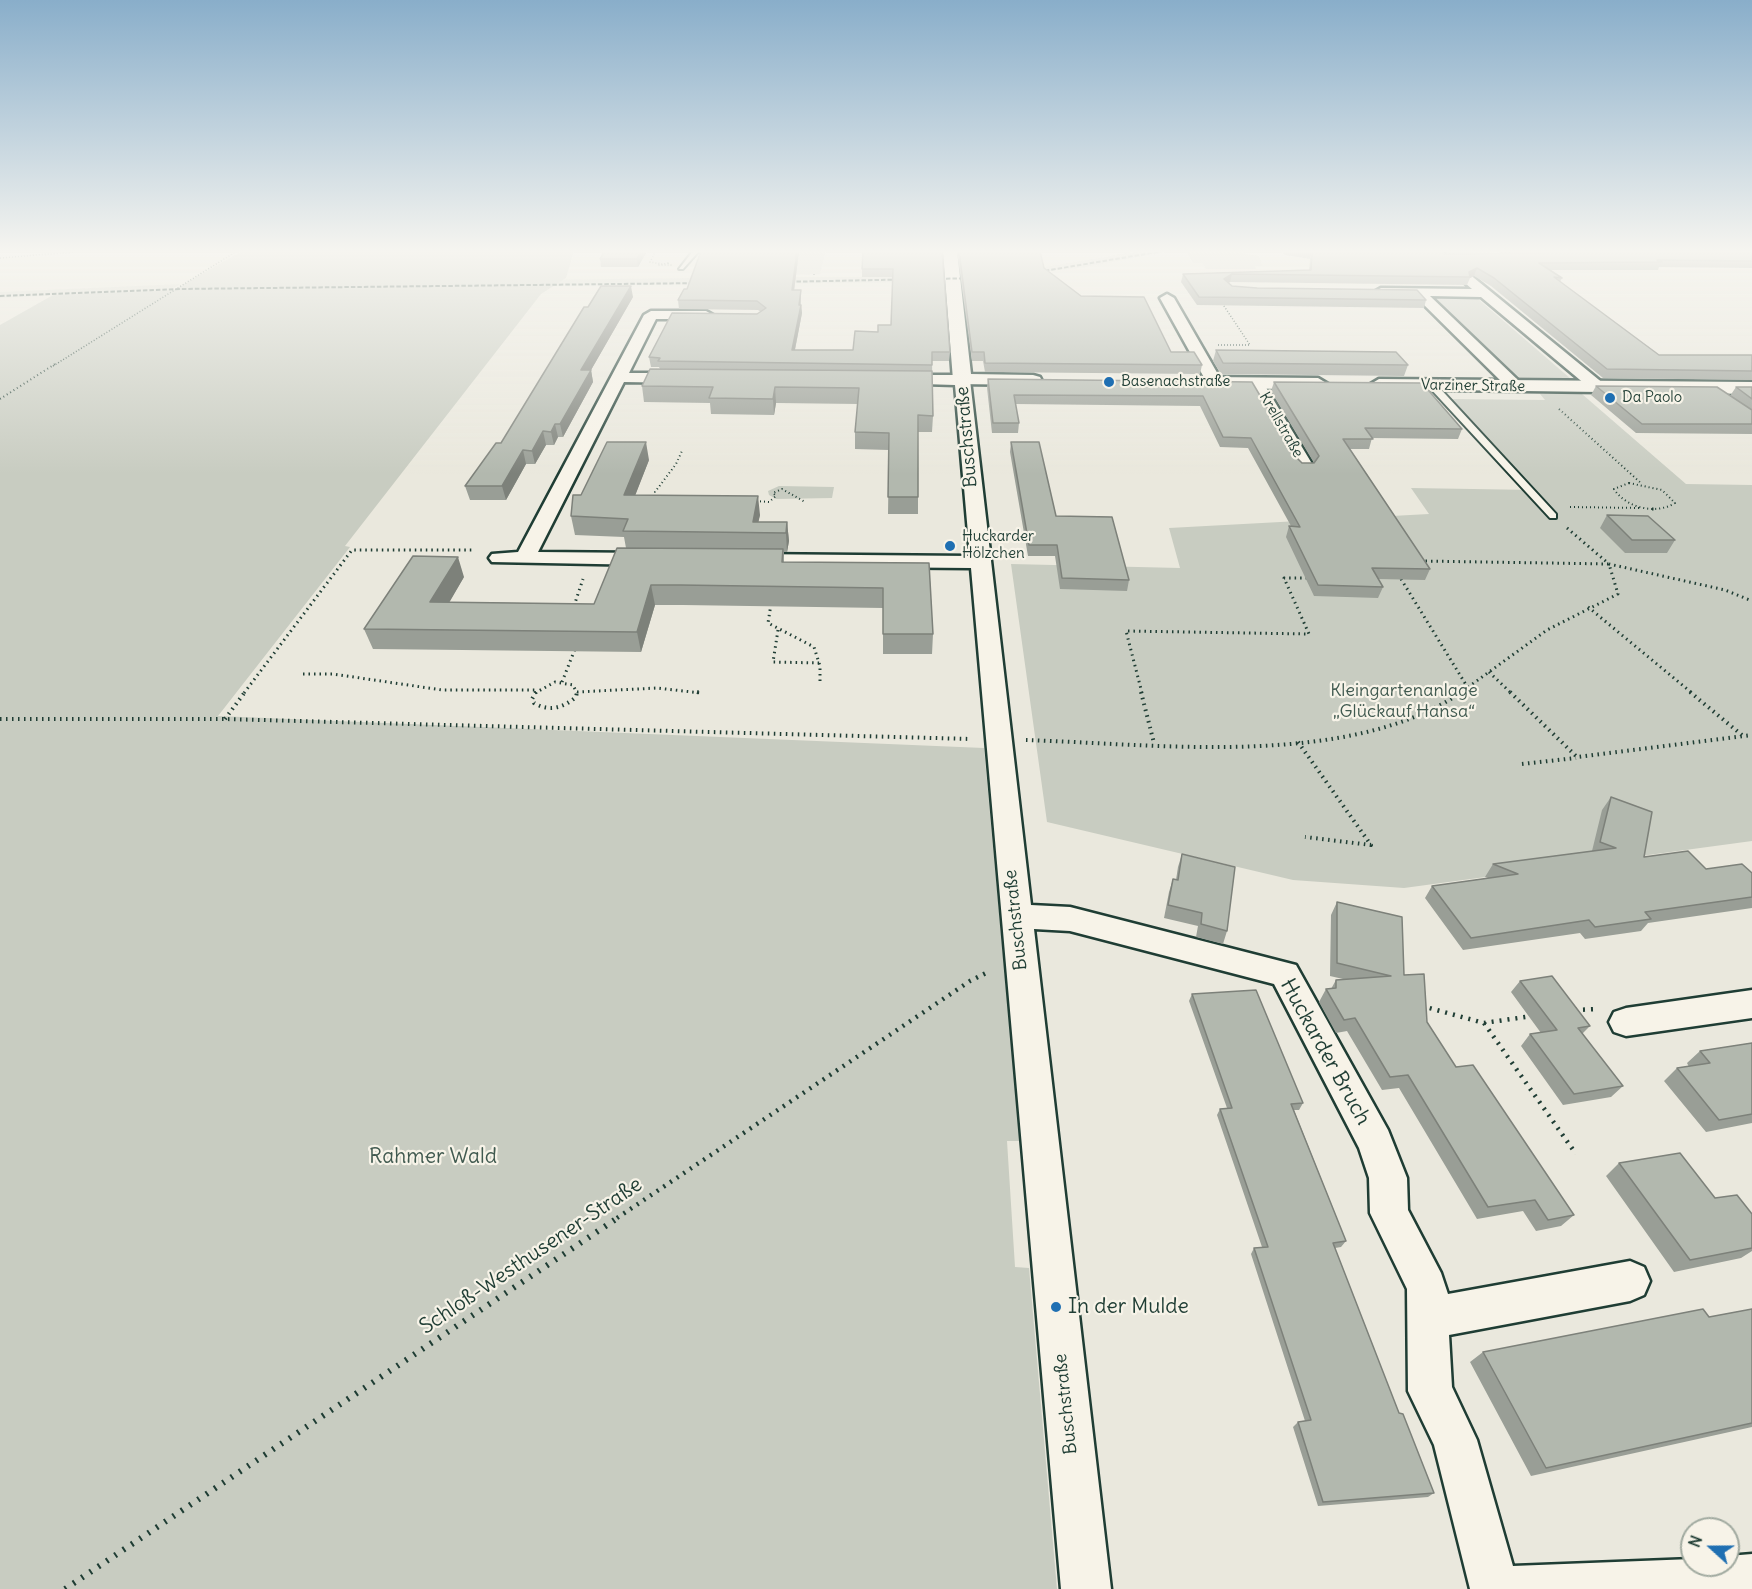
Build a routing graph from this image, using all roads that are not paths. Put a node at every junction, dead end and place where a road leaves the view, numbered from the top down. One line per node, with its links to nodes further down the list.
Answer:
1 (646, 325): 6 (street)
2 (957, 325): 9 (street, Buschstraße)
3 (1182, 325): 12 (street)
4 (1452, 325): 17 (street)
5 (1525, 325): 18 (street)
6 (619, 377): 7 (street); 25 (street)
7 (704, 378)
8 (880, 380): 9 (street)
9 (962, 380): 10 (street); 28 (street, Buschstraße)
10 (1054, 381)
11 (1191, 383): 12 (street)
12 (1215, 383): 13 (street)
13 (1256, 384): 14 (street); 22 (street, Krellstraße)
14 (1339, 384)
15 (1362, 385): 16 (street, Varziner Straße)
16 (1432, 385): 17 (street, Varziner Straße); 23 (lane)
17 (1515, 386): 18 (street, Varziner Straße)
18 (1598, 387): 19 (street, Varziner Straße)
19 (1710, 388): 20 (street, Varziner Straße); 21 (lane)
20 (1752, 388)
21 (1726, 400)
22 (1305, 467)
23 (1553, 516)
24 (499, 558): 25 (street)
25 (525, 558): 26 (street)
26 (662, 559)
27 (732, 560): 28 (street)
28 (980, 562): 29 (street, Buschstraße)
29 (1015, 916): 33 (street, Huckarder Bruch); 35 (street, Buschstraße)
30 (1752, 1004): 31 (street)
31 (1626, 1022)
32 (1630, 1281): 33 (street)
33 (1426, 1319): 36 (street, Huckarder Bruch)
34 (1752, 1578): 37 (street)
35 (1086, 1589)
36 (1495, 1589)
37 (1517, 1589)

